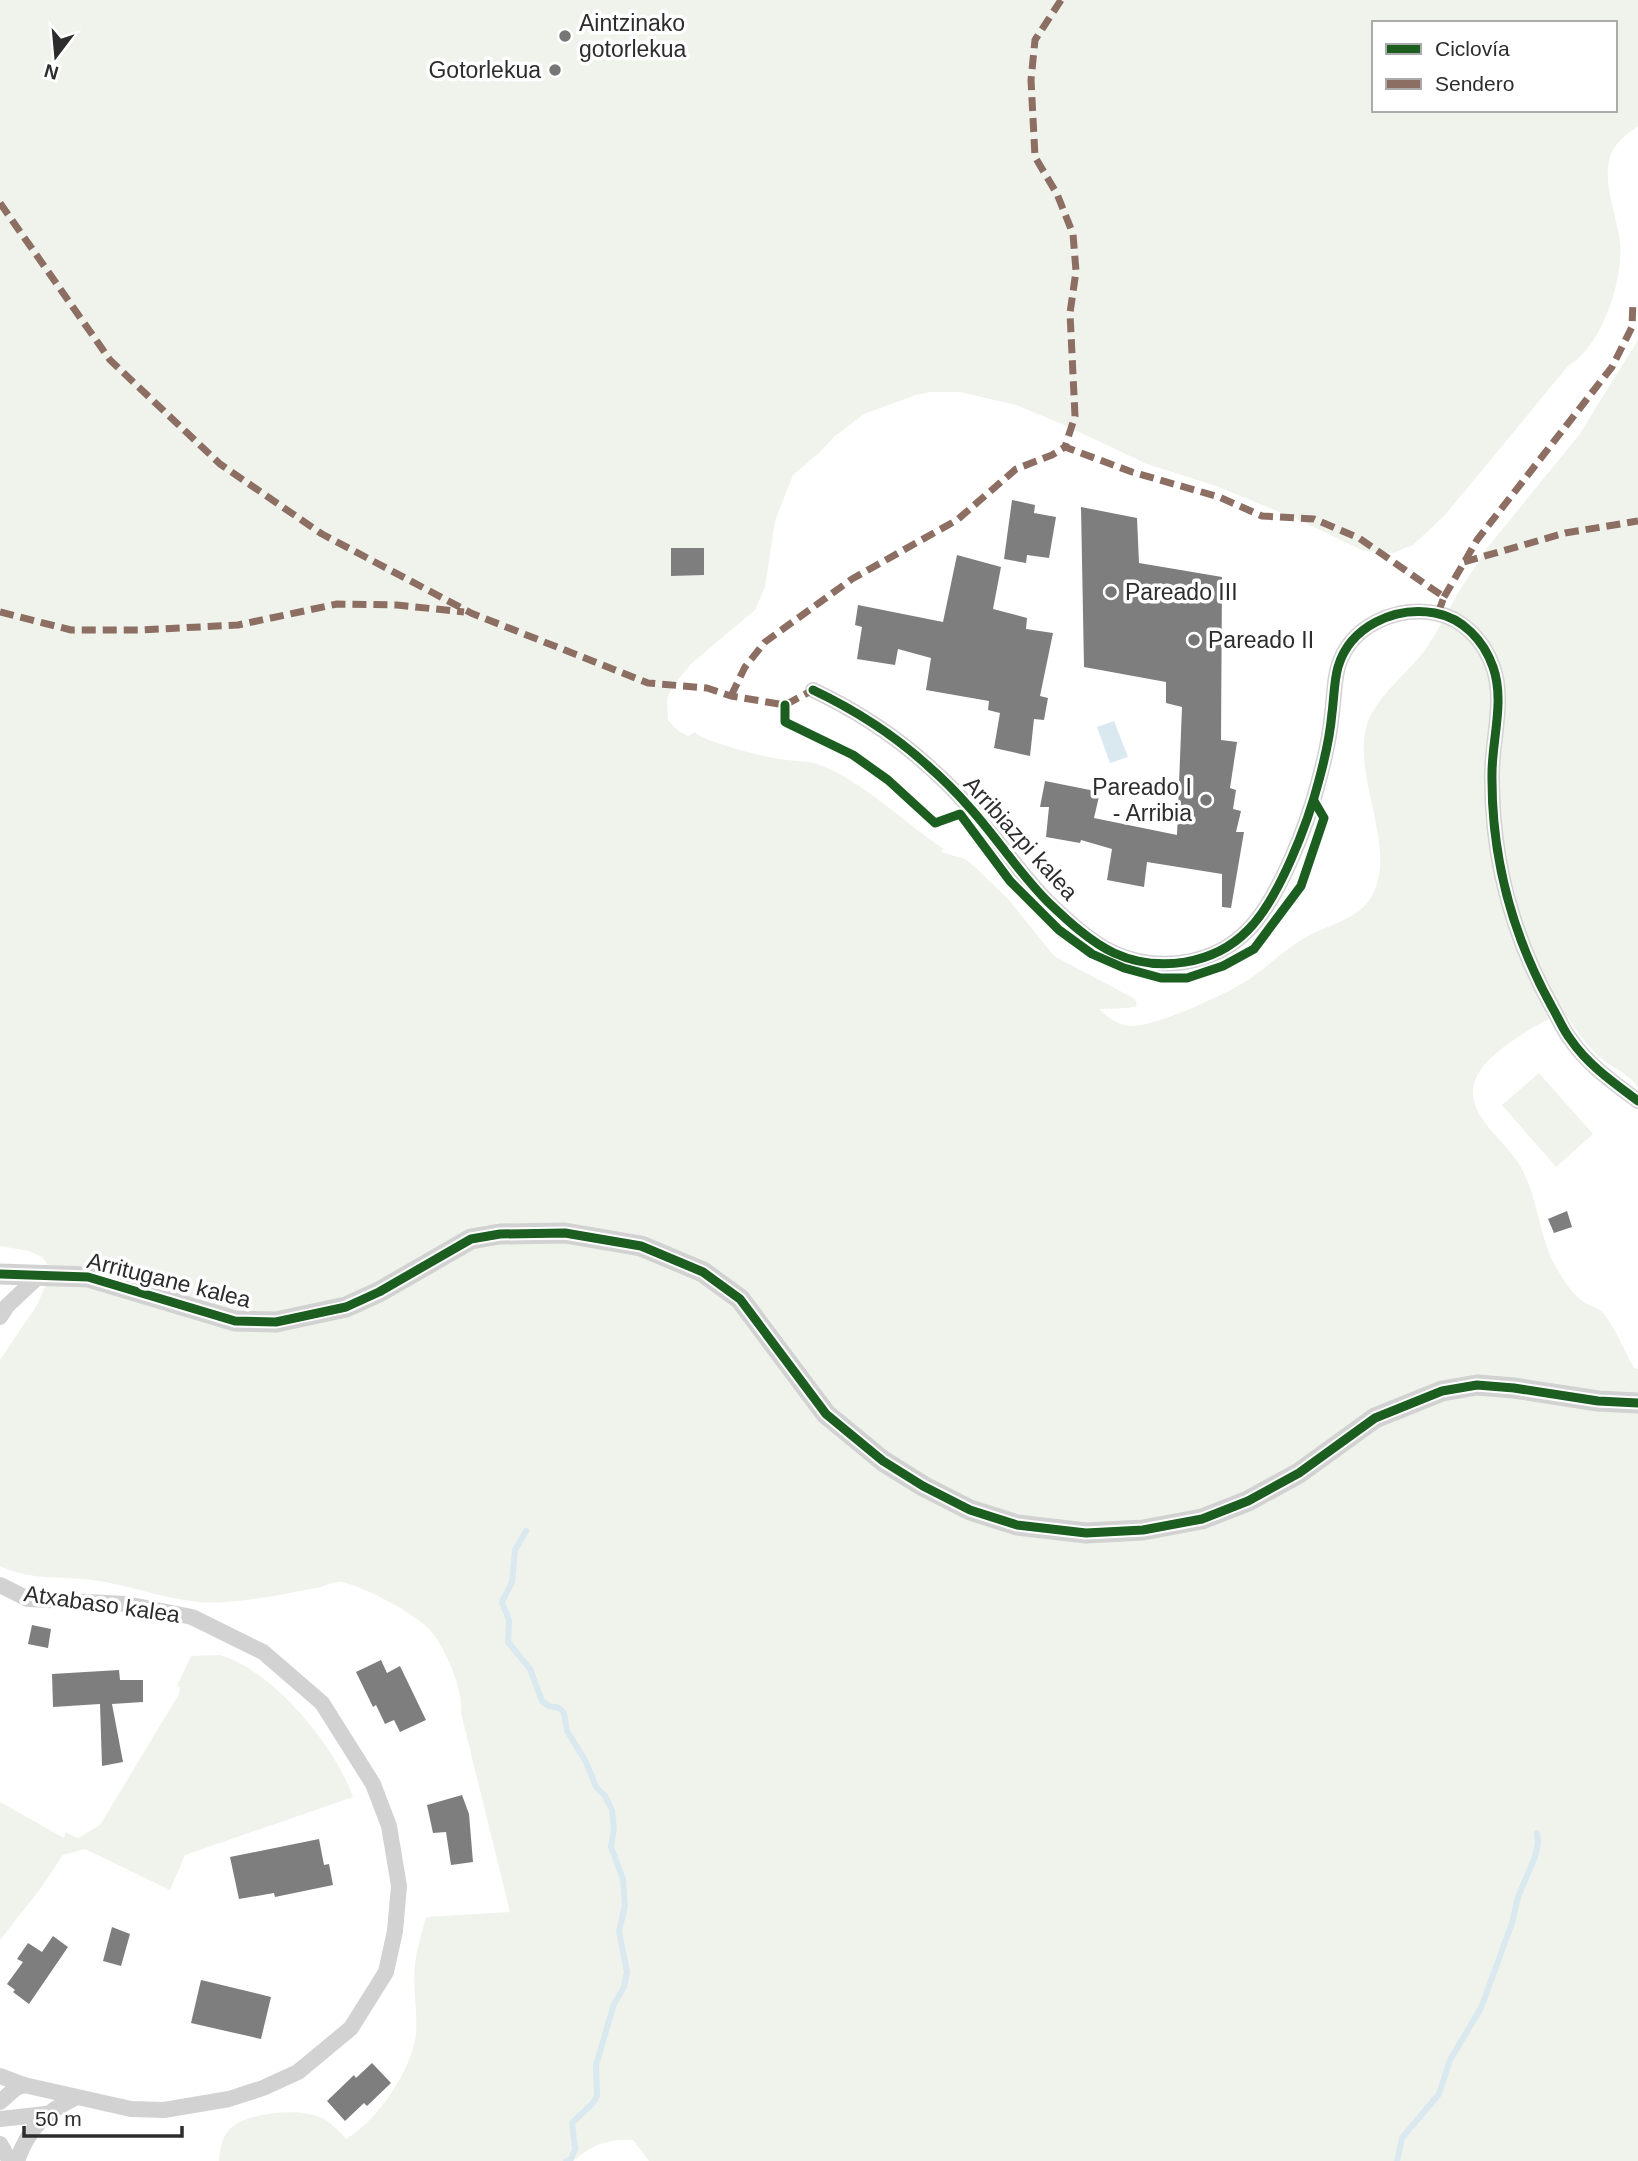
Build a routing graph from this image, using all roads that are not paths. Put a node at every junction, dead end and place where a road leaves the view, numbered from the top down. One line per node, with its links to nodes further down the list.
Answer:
1 (813, 690): 2 (street, Arribiazpi kalea)
2 (1638, 1101)
3 (0, 1274): 4 (street, Arritugane kalea)
4 (41, 1275): 5 (street); 6 (street, Arritugane kalea)
5 (0, 1317)
6 (1638, 1403)
7 (0, 1585): 10 (street, Atxabaso kalea)
8 (0, 2077): 9 (street, Atxabaso kalea)
9 (24, 2085): 10 (street, Atxabaso kalea); 11 (street)
10 (75, 2098): 12 (street)
11 (0, 2102)
12 (46, 2114): 13 (street); 16 (street)
13 (0, 2119)
14 (0, 2144): 15 (street)
15 (10, 2161)
16 (18, 2161)

